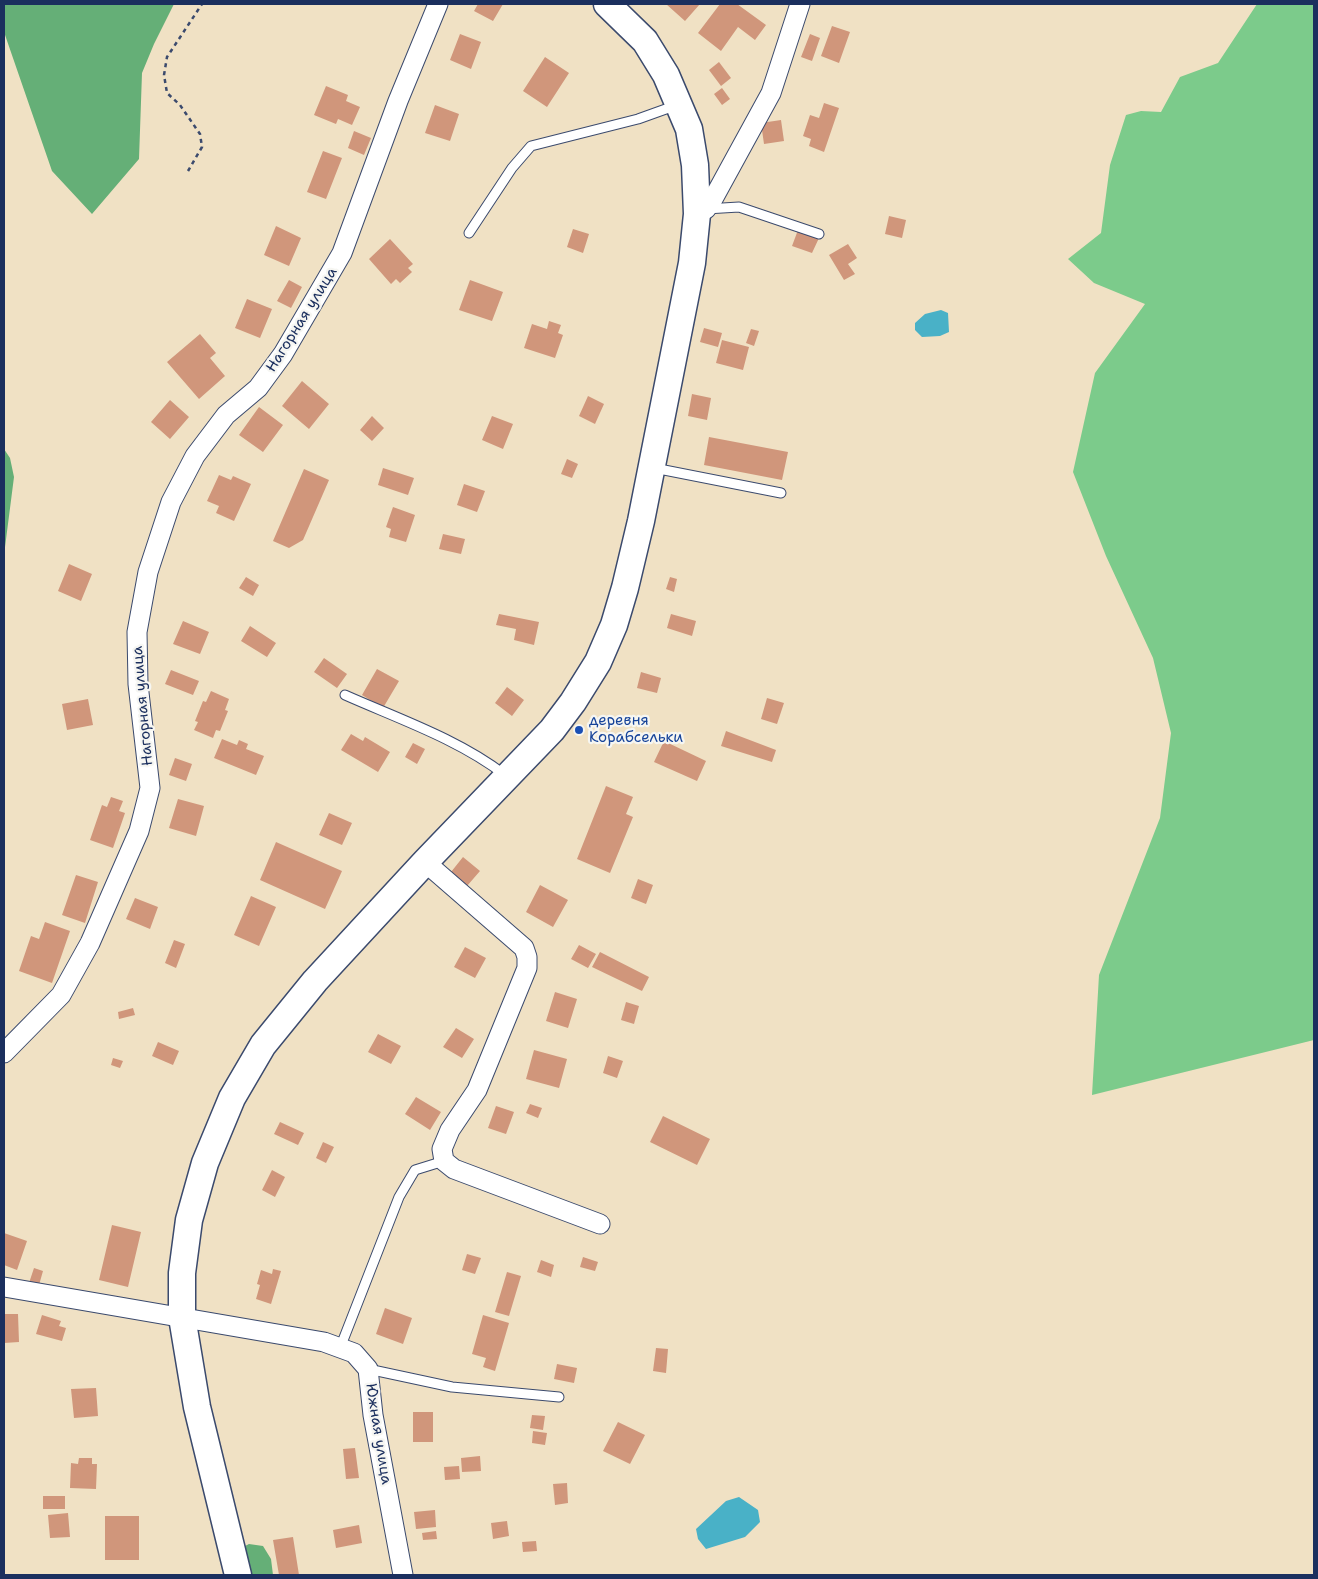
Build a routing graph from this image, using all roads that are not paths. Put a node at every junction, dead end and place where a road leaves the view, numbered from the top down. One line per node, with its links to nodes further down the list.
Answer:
1 (438, 4): 13 (street, Нагорная улица)
2 (607, 4): 4 (main road)
3 (800, 4): 5 (street)
4 (680, 104): 5 (main road); 6 (lane)
5 (702, 212): 7 (lane); 8 (main road)
6 (469, 233)
7 (819, 234)
8 (652, 467): 9 (lane); 11 (main road)
9 (781, 494)
10 (345, 694): 11 (lane)
11 (507, 777): 12 (main road)
12 (425, 862): 14 (street); 17 (main road)
13 (4, 1053)
14 (444, 1161): 15 (street); 18 (lane)
15 (600, 1224)
16 (4, 1288): 17 (street, Южная улица)
17 (182, 1317): 18 (street, Южная улица); 21 (main road)
18 (340, 1348): 19 (street, Южная улица)
19 (368, 1369): 20 (lane); 22 (street, Южная улица)
20 (560, 1397)
21 (238, 1575)
22 (403, 1575)

